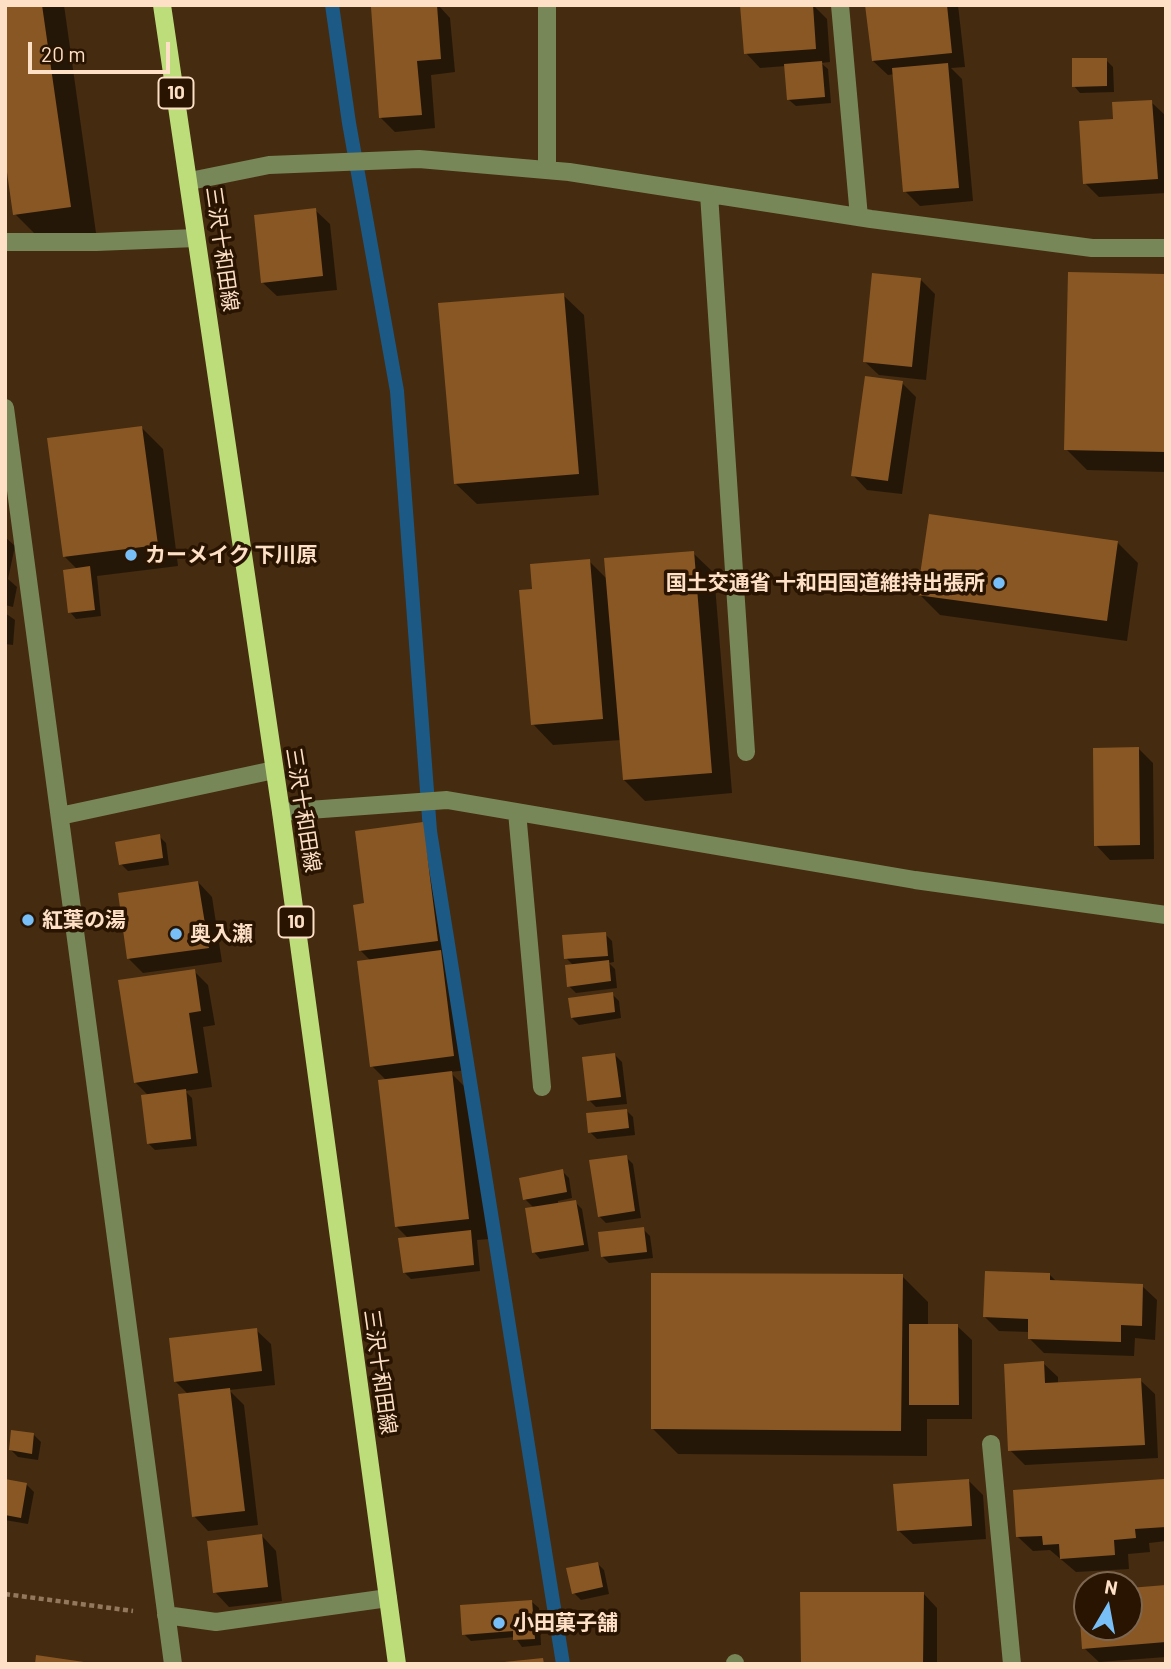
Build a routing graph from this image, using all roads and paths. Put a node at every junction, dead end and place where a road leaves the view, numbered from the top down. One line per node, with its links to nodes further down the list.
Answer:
1 (162, 5): 5 (main road, 三沢十和田線 / 10)
2 (547, 5): 4 (street)
3 (840, 5): 7 (street)
4 (547, 170): 5 (street); 6 (street)
5 (190, 181): 8 (main road, 三沢十和田線 / 10)
6 (709, 194): 7 (street); 12 (street)
7 (859, 217): 10 (street)
8 (196, 238): 9 (street); 13 (main road, 三沢十和田線 / 10)
9 (5, 242)
10 (1166, 248)
11 (5, 408): 16 (street)
12 (746, 752)
13 (274, 770): 14 (main road, 三沢十和田線 / 10); 16 (street)
14 (281, 812): 15 (street); 21 (main road, 三沢十和田線 / 10)
15 (517, 813): 17 (street); 18 (street)
16 (60, 816): 22 (street)
17 (1166, 915)
18 (542, 1087)
19 (991, 1444): 25 (street)
20 (5, 1594): 22 (path)
21 (388, 1598): 22 (street); 24 (main road, 三沢十和田線 / 10)
22 (166, 1615): 23 (street)
23 (173, 1664)
24 (397, 1664)
25 (1012, 1664)

